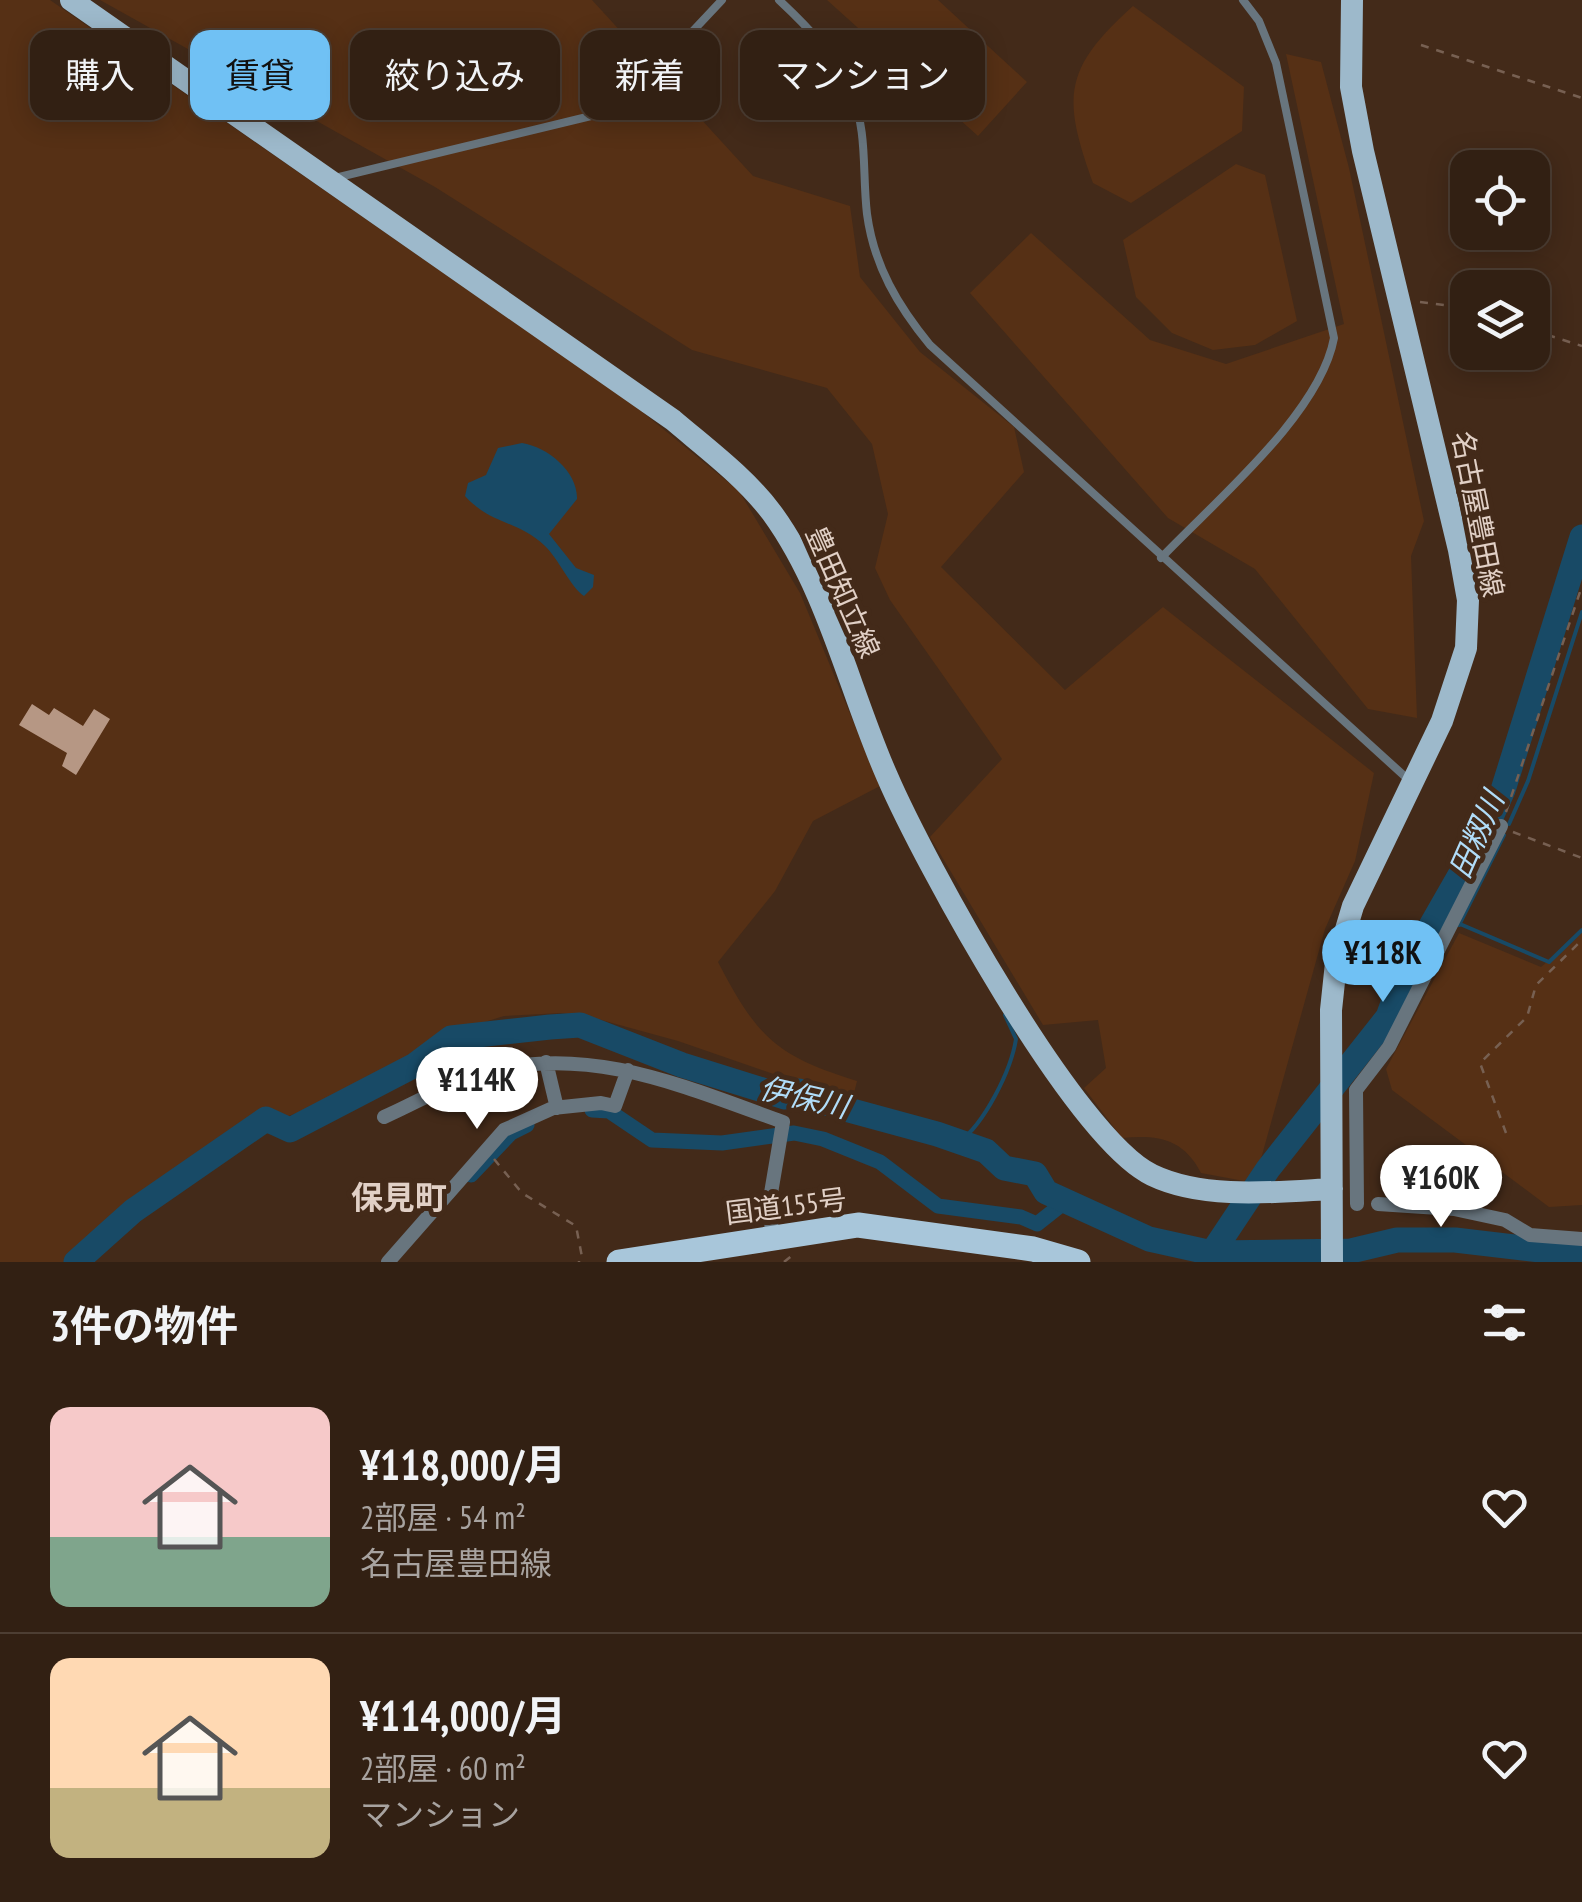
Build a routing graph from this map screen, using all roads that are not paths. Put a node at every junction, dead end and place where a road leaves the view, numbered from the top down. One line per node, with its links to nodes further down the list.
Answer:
1 (71, 0): 6 (main road, 豊田知立線)
2 (722, 0): 6 (lane)
3 (780, 0): 7 (lane)
4 (1244, 0): 7 (lane)
5 (1352, 0): 8 (main road, 名古屋豊田線)
6 (330, 180): 14 (main road, 豊田知立線)
7 (1162, 558): 8 (lane)
8 (1414, 784): 14 (main road, 名古屋豊田線)
9 (1501, 826): 15 (street)
10 (546, 1062): 11 (street); 12 (street); 13 (street)
11 (628, 1070): 12 (street); 17 (street)
12 (557, 1108): 19 (street)
13 (384, 1117)
14 (1332, 1189): 22 (main road, 名古屋豊田線)
15 (1357, 1204)
16 (1378, 1204): 18 (street)
17 (772, 1237): 20 (highway, 国道155号); 21 (highway, 国道155号)
18 (1582, 1239)
19 (388, 1262)
20 (619, 1262)
21 (1078, 1262)
22 (1332, 1262)

